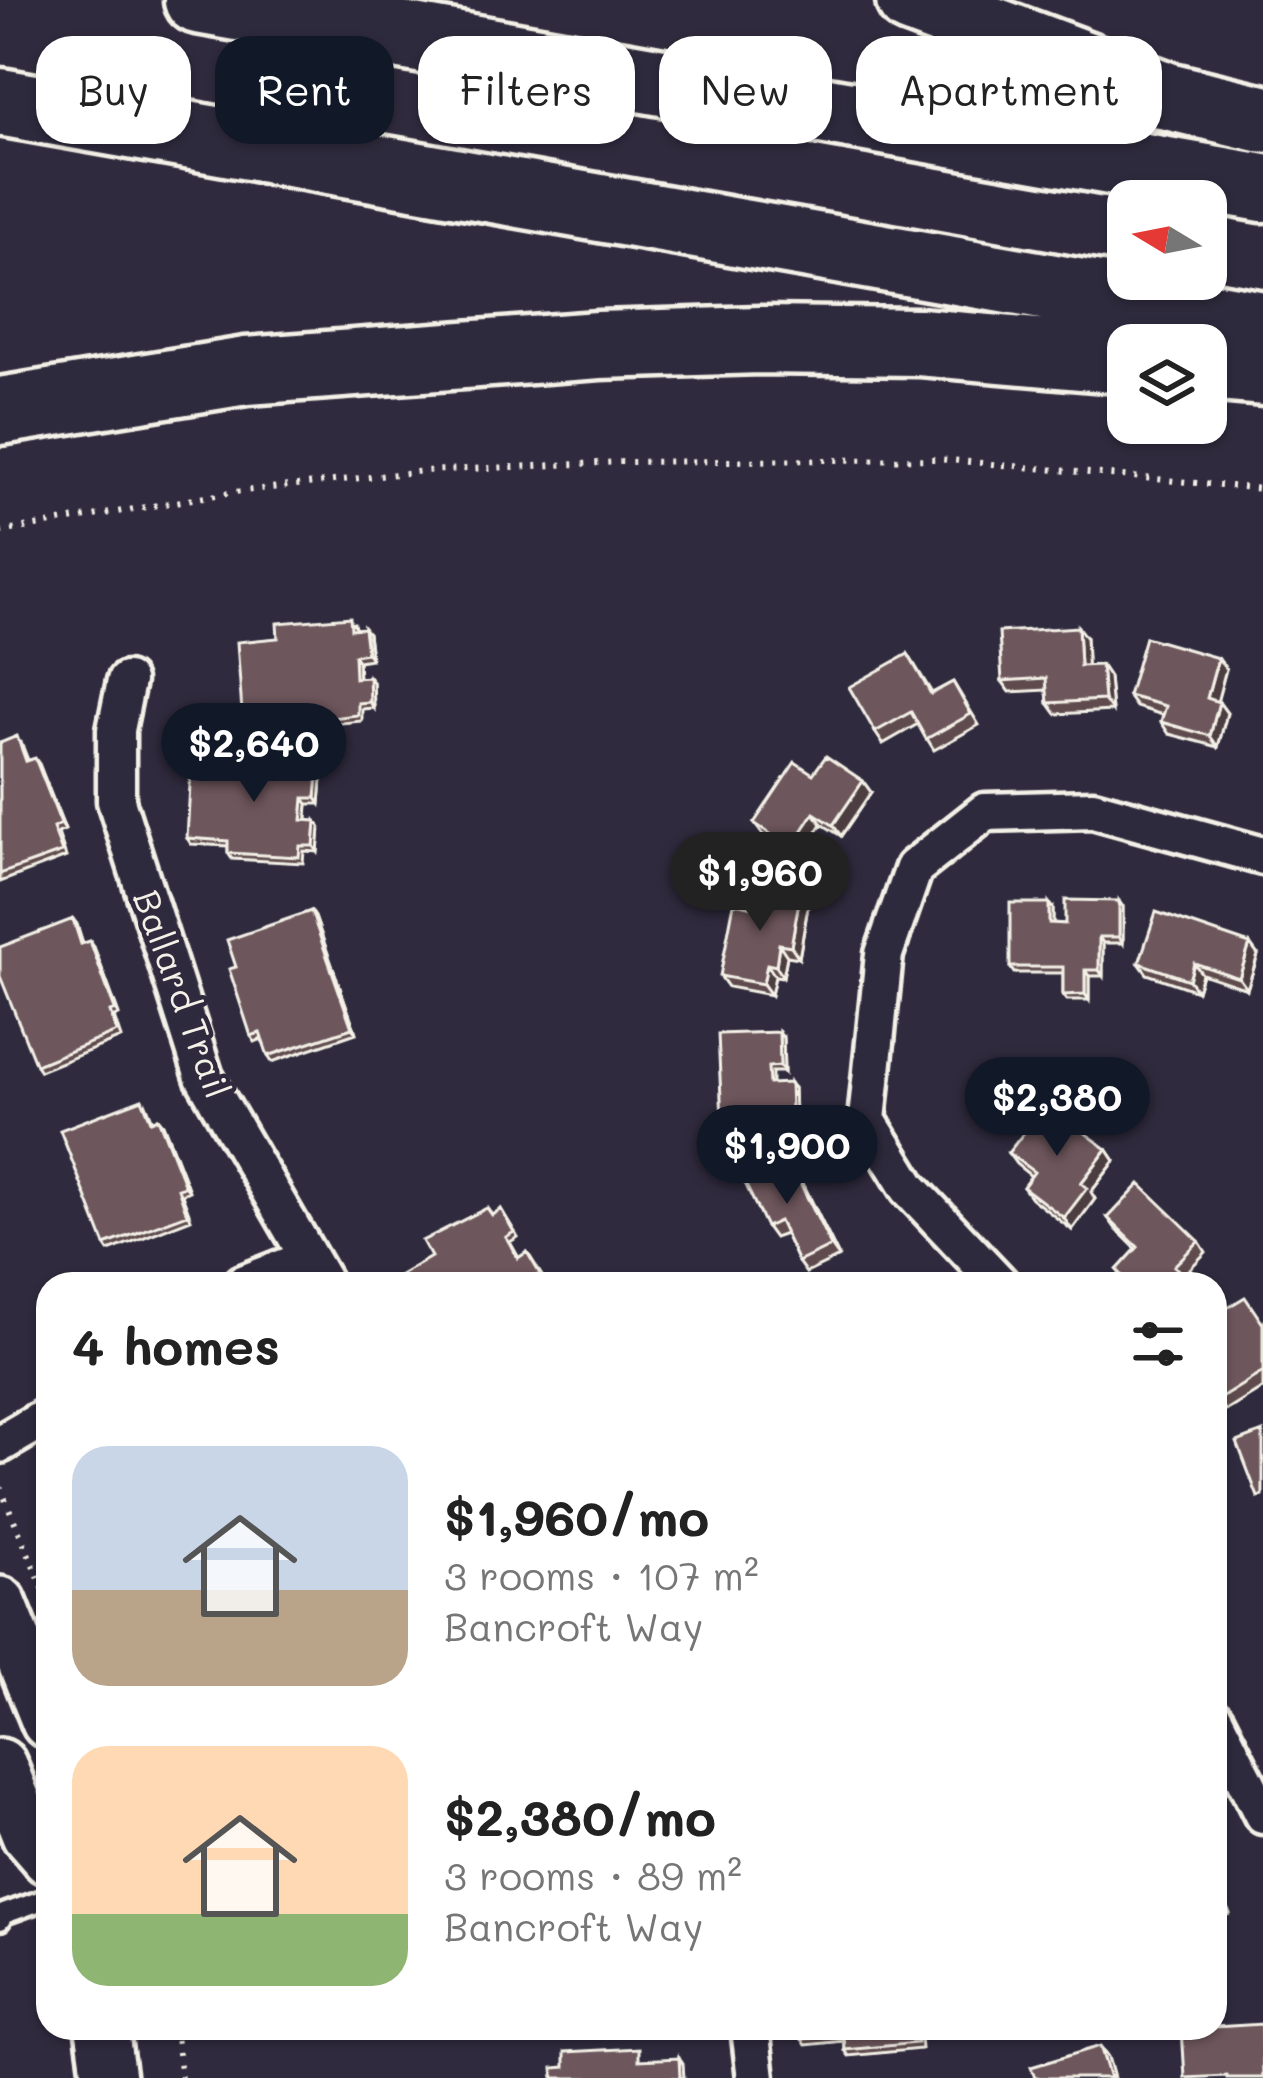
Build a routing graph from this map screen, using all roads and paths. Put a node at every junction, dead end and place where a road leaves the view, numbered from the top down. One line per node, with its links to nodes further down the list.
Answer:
1 (198, 0): 5 (highway)
2 (910, 0): 4 (highway)
3 (0, 102): 6 (highway)
4 (1263, 119)
5 (1263, 188)
6 (1263, 325)
7 (1107, 358): 10 (highway)
8 (1227, 369): 9 (highway)
9 (1263, 372)
10 (0, 411)
11 (1263, 489): 12 (path)
12 (0, 532)
13 (126, 681): 15 (street, Ballard Trail)
14 (1263, 856): 16 (street)
15 (316, 1271)
16 (989, 1272)
17 (36, 1423): 18 (street)
18 (0, 1444)
19 (0, 1487): 20 (path)
20 (36, 1572)
21 (0, 1603): 22 (main road)
22 (36, 1692)
23 (1227, 1744): 25 (street)
24 (0, 1765): 26 (main road)
25 (1263, 1815)
26 (36, 1844)
27 (36, 1902): 28 (lane)
28 (1, 1915)
29 (104, 2040): 32 (main road)
30 (176, 2040): 33 (path)
31 (752, 2040): 34 (street)
32 (109, 2078)
33 (181, 2078)
34 (756, 2078)

